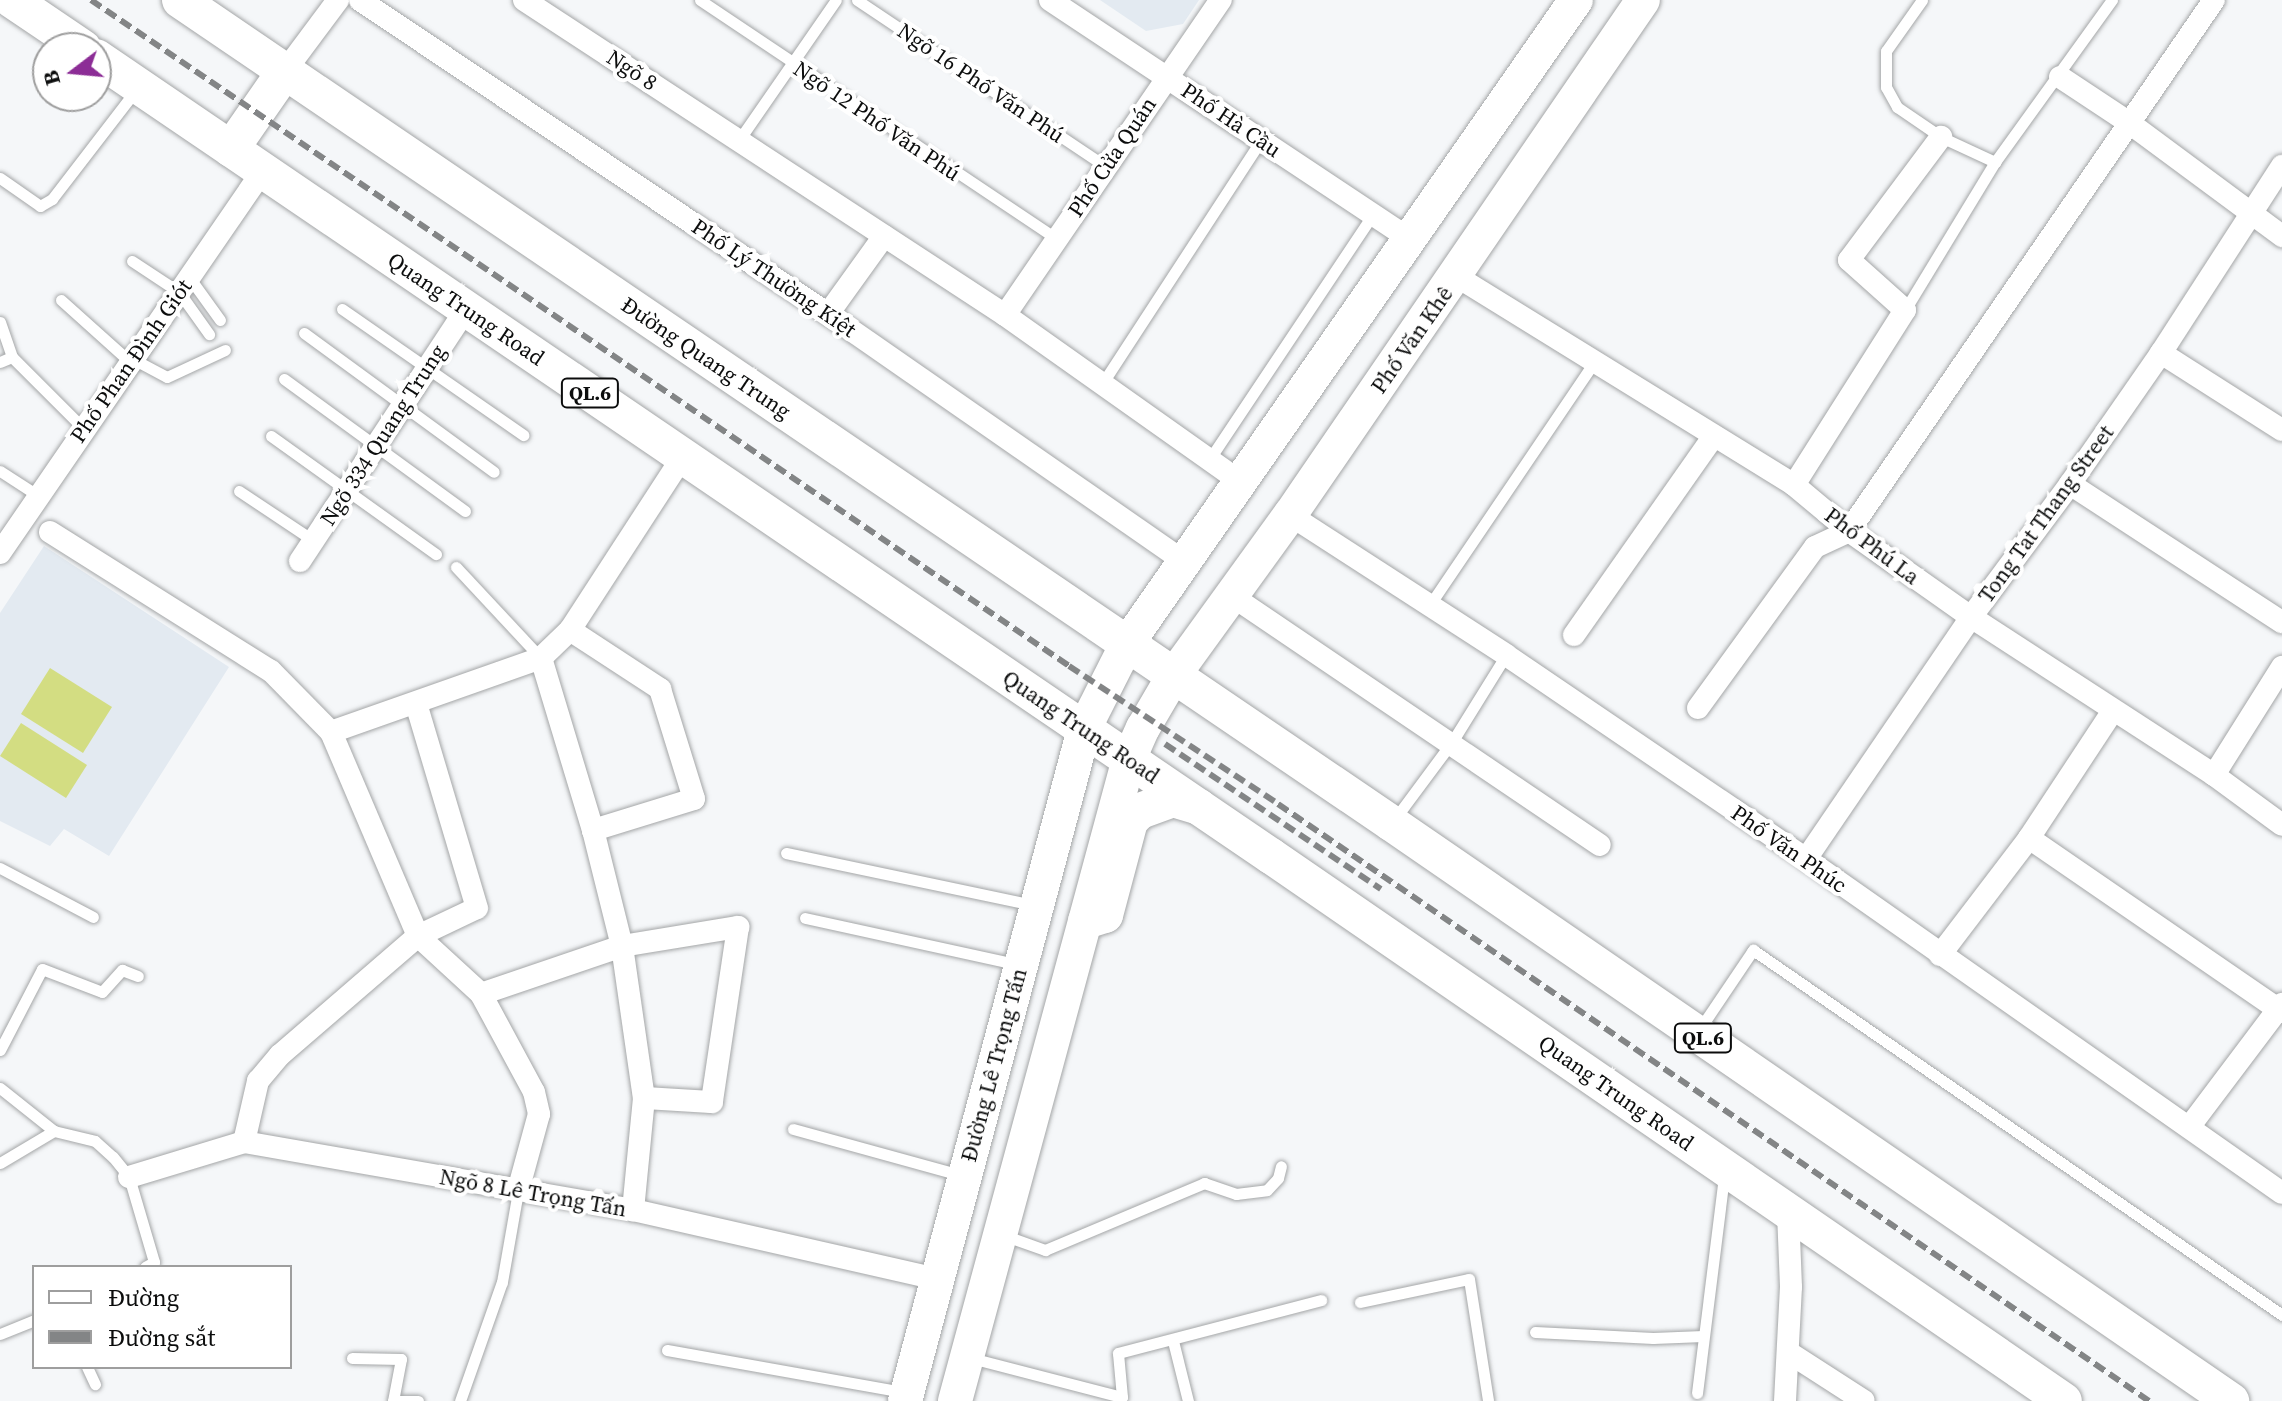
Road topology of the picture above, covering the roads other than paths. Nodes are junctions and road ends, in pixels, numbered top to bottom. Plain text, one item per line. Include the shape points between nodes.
1 (12, 0) edge
2 (180, 0) edge
3 (338, 0) edge
4 (360, 0) edge
5 (524, 0) edge
6 (700, 0) edge
7 (836, 0) edge
8 (857, 0) edge
9 (1050, 0) edge
10 (1221, 0) edge
11 (1576, 0) edge
12 (1643, 0) edge
13 (1922, 0) edge
14 (2112, 0) edge
15 (2214, 0) edge
16 (59, 32) edge
17 (792, 64) junction
18 (112, 68) edge
19 (285, 71) junction
20 (1165, 76) junction
21 (2060, 77) junction
22 (139, 86) junction
23 (2128, 122) junction
24 (1941, 137) junction
25 (739, 140) junction
26 (1261, 140) junction
27 (231, 149) junction
28 (1995, 162) junction
29 (1105, 166) junction
30 (2282, 166) edge
31 (263, 170) junction
32 (0, 178) edge
33 (1373, 214) junction
34 (2250, 215) junction
35 (884, 236) junction
36 (2282, 236) edge
37 (1057, 239) junction
38 (1411, 240) junction
39 (132, 261) dead end
40 (1456, 276) junction
41 (184, 284) junction
42 (61, 300) dead end
43 (342, 309) dead end
44 (466, 309) junction
45 (1905, 310) junction
46 (828, 314) junction
47 (1005, 315) junction
48 (220, 320) dead end
49 (0, 322) edge
50 (304, 333) dead end
51 (209, 334) dead end
52 (225, 350) dead end
53 (2161, 353) junction
54 (12, 357) junction
55 (131, 360) junction
56 (1596, 361) junction
57 (0, 362) edge
58 (429, 367) junction
59 (284, 379) dead end
60 (1102, 384) junction
61 (403, 406) junction
62 (84, 429) junction
63 (2282, 430) edge
64 (523, 435) dead end
65 (271, 436) dead end
66 (1714, 436) junction
67 (375, 449) junction
68 (683, 456) junction
69 (1209, 460) junction
70 (0, 471) edge
71 (494, 472) dead end
72 (1241, 482) junction
73 (2070, 484) junction
74 (1794, 485) junction
75 (239, 491) dead end
76 (347, 491) junction
77 (37, 495) junction
78 (465, 511) dead end
79 (1290, 515) junction
80 (37, 524) junction
81 (1849, 531) junction
82 (314, 541) junction
83 (0, 553) edge
84 (436, 554) dead end
85 (300, 561) dead end
86 (1185, 562) junction
87 (456, 567) dead end
88 (1232, 596) junction
89 (1429, 606) junction
90 (1971, 617) junction
91 (2282, 622) edge
92 (570, 630) junction
93 (1135, 633) junction
94 (1574, 635) dead end
95 (1506, 655) junction
96 (541, 658) junction
97 (1180, 665) junction
98 (2282, 667) edge
99 (416, 703) junction
100 (1698, 708) dead end
101 (2112, 712) junction
102 (1084, 729) junction
103 (331, 732) junction
104 (1452, 742) junction
105 (1072, 775) junction
106 (2214, 775) junction
107 (1125, 776) junction
108 (1200, 807) junction
109 (1391, 823) junction
110 (2282, 825) edge
111 (593, 830) junction
112 (2029, 838) junction
113 (1600, 845) dead end
114 (786, 853) dead end
115 (1806, 859) junction
116 (0, 868) edge
117 (1038, 906) junction
118 (93, 917) dead end
119 (805, 918) dead end
120 (1086, 921) junction
121 (418, 936) junction
122 (622, 946) junction
123 (1940, 955) junction
124 (1020, 965) junction
125 (138, 976) dead end
126 (481, 994) junction
127 (2281, 1008) edge
128 (1697, 1033) junction
129 (0, 1050) edge
130 (0, 1088) edge
131 (644, 1098) junction
132 (2190, 1126) junction
133 (793, 1129) dead end
134 (54, 1131) junction
135 (244, 1142) junction
136 (0, 1163) edge
137 (1281, 1166) dead end
138 (1725, 1168) junction
139 (965, 1176) junction
140 (129, 1177) junction
141 (518, 1191) junction
142 (2282, 1193) edge
143 (633, 1210) junction
144 (1788, 1211) junction
145 (1000, 1234) junction
146 (149, 1265) edge
147 (937, 1279) junction
148 (1321, 1300) dead end
149 (1360, 1302) dead end
150 (2282, 1315) edge
151 (32, 1321) edge
152 (1535, 1332) dead end
153 (0, 1334) edge
154 (1703, 1336) junction
155 (1173, 1341) junction
156 (667, 1350) dead end
157 (1788, 1352) junction
158 (967, 1357) junction
159 (352, 1358) dead end
160 (88, 1369) edge
161 (95, 1384) dead end
162 (1697, 1393) dead end
163 (1092, 1396) edge
164 (906, 1397) edge
165 (418, 1401) edge
166 (460, 1401) edge
167 (955, 1401) edge
168 (1188, 1401) edge
169 (1488, 1401) edge
170 (1785, 1401) edge
171 (1864, 1401) edge
172 (2064, 1401) edge
173 (2231, 1401) edge

1 - 16 highway
2 - 19 highway, QL.6
3 - 19 street
4 - 46 street, Phố Lý Thường Kiệt
5 - 25 street, Ngõ 8
6 - 17 lane, Ngõ 12 Phố Văn Phú
7 - 17 lane
8 - 29 lane, Ngõ 16 Phố Văn Phú
9 - 20 street, Phố Hà Cầu
10 - 20 street, Phố Cửa Quán
11 - 38 main road
12 - 40 main road, Phố Văn Khê
13 - 24 lane via 1886,51 1886,87 1897,107
14 - 21 lane
15 - 23 street
17 - 25 lane
17 - 37 lane, Ngõ 12 Phố Văn Phú
18 - 22 highway, Quang Trung Road / QL.6
19 - 27 highway
19 - 93 highway, Đường Quang Trung / QL.6
20 - 26 street, Phố Hà Cầu
20 - 29 street, Phố Cửa Quán
21 - 23 street
21 - 28 lane
22 - 27 highway, Quang Trung Road / QL.6
22 - 32 lane via 52,199 40,206
23 - 34 street
23 - 81 street
24 - 28 lane
24 - 45 street via 1849,260
25 - 35 street, Ngõ 8
26 - 33 street, Phố Hà Cầu
26 - 60 lane
27 - 31 highway, Quang Trung Road / QL.6
28 - 45 lane
29 - 37 street, Phố Cửa Quán
30 - 34 street, Tong Tat Thang Street
31 - 41 street, Phố Phan Đình Giót
31 - 44 highway, Quang Trung Road / QL.6
33 - 38 street, Phố Hà Cầu
33 - 69 lane
34 - 36 street
34 - 53 street, Tong Tat Thang Street
35 - 46 street
35 - 47 street, Ngõ 8
37 - 47 street, Phố Cửa Quán
38 - 72 main road
39 - 41 lane
40 - 56 street, Phố Phú La
40 - 79 main road, Phố Văn Khê
41 - 48 lane
41 - 51 lane
41 - 55 street, Phố Phan Đình Giót
42 - 55 lane
43 - 58 lane
44 - 58 street, Ngõ 334 Quang Trung
44 - 68 highway, Quang Trung Road / QL.6
45 - 74 street
46 - 86 street, Phố Lý Thường Kiệt
47 - 60 street, Ngõ 8
49 - 54 lane
50 - 61 lane
52 - 55 lane via 167,377
53 - 63 street
53 - 73 street, Tong Tat Thang Street
54 - 57 lane
54 - 62 lane
55 - 62 street, Phố Phan Đình Giót
56 - 66 street, Phố Phú La
56 - 89 lane
58 - 61 street, Ngõ 334 Quang Trung
58 - 64 lane
59 - 67 lane
60 - 69 street, Ngõ 8
61 - 67 street, Ngõ 334 Quang Trung
61 - 71 lane
62 - 77 street, Phố Phan Đình Giót
65 - 76 lane
66 - 74 street, Phố Phú La
66 - 94 street
67 - 76 street, Ngõ 334 Quang Trung
67 - 78 lane
68 - 92 street
68 - 102 highway, Quang Trung Road / QL.6
69 - 72 street, Ngõ 8
70 - 77 lane
72 - 86 main road
73 - 90 street, Tong Tat Thang Street
73 - 91 street
74 - 81 street, Phố Phú La
75 - 82 lane
76 - 82 street, Ngõ 334 Quang Trung
76 - 84 lane
77 - 80 street, Phố Phan Đình Giót
79 - 88 main road, Phố Văn Khê
79 - 89 street, Phố Văn Phúc
80 - 83 street, Phố Phan Đình Giót
80 - 103 street via 271,671
81 - 90 street, Phố Phú La
81 - 100 street via 1815,547
82 - 85 street, Ngõ 334 Quang Trung
86 - 93 main road
87 - 96 lane
88 - 97 main road, Phố Văn Khê
88 - 104 street
89 - 95 street, Phố Văn Phúc
90 - 101 street, Phố Phú La
90 - 115 street, Tong Tat Thang Street
92 - 96 street
92 - 111 street via 660,689 694,799
93 - 97 highway, QL.6
93 - 102 main road, Đường Lê Trọng Tấn
95 - 104 lane
95 - 115 street, Phố Văn Phúc
96 - 99 street
96 - 111 street
97 - 107 main road, Phố Văn Khê
97 - 109 highway, QL.6
98 - 106 street
99 - 103 street
99 - 121 street via 477,908
101 - 106 street, Phố Phú La
101 - 112 street
102 - 105 main road, Đường Lê Trọng Tấn
102 - 107 highway, Quang Trung Road / QL.6
103 - 121 street
104 - 109 lane
104 - 113 street
105 - 107 main road
105 - 117 main road, Đường Lê Trọng Tấn
106 - 110 street, Phố Phú La
107 - 108 highway, Quang Trung Road / QL.6
107 - 120 main road
108 - 120 highway via 1173,799 1140,811 1130,821 1105,915
108 - 138 highway, Quang Trung Road / QL.6
109 - 128 highway, QL.6
111 - 122 street
112 - 123 street
112 - 127 street
114 - 117 lane
115 - 123 street, Phố Văn Phúc
116 - 118 lane
117 - 124 main road, Đường Lê Trọng Tấn
119 - 124 lane
120 - 145 main road
121 - 126 street
121 - 135 street via 280,1055 258,1081
122 - 126 street
122 - 131 street
122 - 131 street via 738,927 712,1102
123 - 132 street, Phố Văn Phúc
124 - 139 main road, Đường Lê Trọng Tấn
125 - 129 lane via 122,970 102,992 42,969
126 - 141 street via 534,1092 539,1114
127 - 132 street
128 - 150 lane via 1753,950
128 - 173 highway, QL.6
130 - 134 lane
131 - 143 street
132 - 142 street, Phố Văn Phúc
133 - 139 lane
134 - 136 lane
134 - 140 lane via 95,1141
135 - 140 street, Ngõ 8 Lê Trọng Tấn
135 - 141 street, Ngõ 8 Lê Trọng Tấn
137 - 145 lane via 1267,1190 1236,1194 1204,1183 1045,1250
138 - 144 highway, Quang Trung Road / QL.6
138 - 154 lane
139 - 147 main road, Đường Lê Trọng Tấn
140 - 146 lane via 154,1262
141 - 143 street, Ngõ 8 Lê Trọng Tấn
141 - 166 lane via 502,1282
143 - 147 street, Ngõ 8 Lê Trọng Tấn
144 - 157 street
144 - 172 highway, Quang Trung Road / QL.6
145 - 158 main road
147 - 164 main road, Đường Lê Trọng Tấn
148 - 155 lane
149 - 169 lane via 1469,1279
151 - 153 lane
152 - 154 lane
154 - 162 lane
155 - 163 lane via 1118,1353 1122,1397
155 - 168 lane
156 - 164 lane
157 - 170 street
157 - 171 street
158 - 163 lane
158 - 167 main road
159 - 165 lane via 401,1359 393,1401
160 - 161 lane

